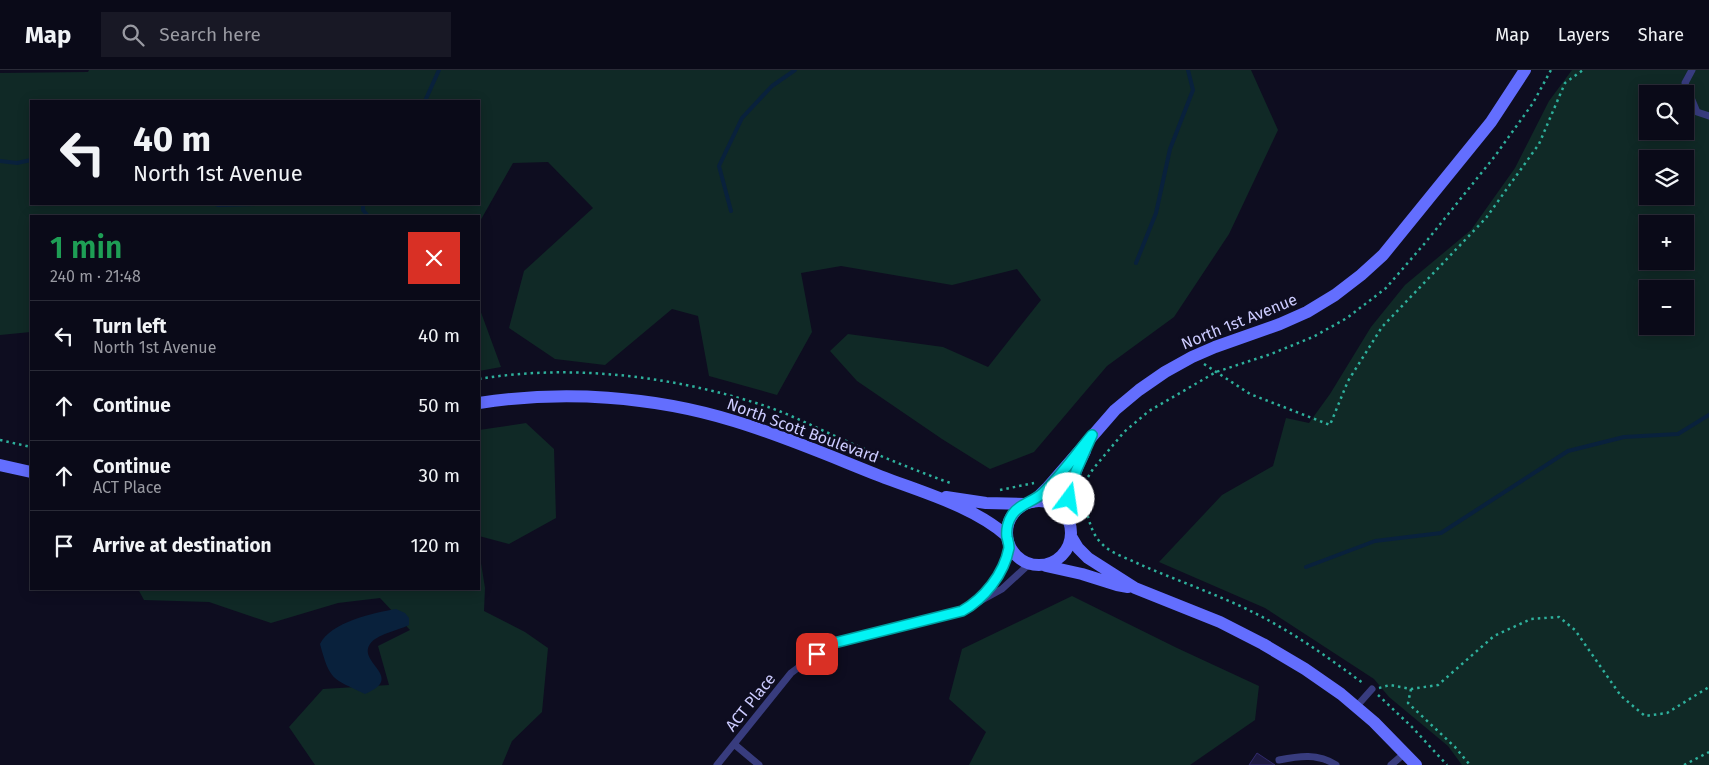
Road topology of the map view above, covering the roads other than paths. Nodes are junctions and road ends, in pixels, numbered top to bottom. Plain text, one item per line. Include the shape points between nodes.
1 (1524, 70) edge
2 (1692, 70) edge
3 (1709, 116) edge
4 (480, 403) edge
5 (1092, 435) junction
6 (0, 466) edge
7 (30, 472) edge
8 (933, 496) junction
9 (1029, 503) junction
10 (1068, 518) junction
11 (1072, 538) junction
12 (1008, 541) junction
13 (1038, 565) junction
14 (1135, 588) junction
15 (976, 602) junction
16 (1372, 690) road end
17 (1356, 707) junction
18 (734, 744) junction
19 (1405, 753) junction
20 (1279, 760) dead end
21 (717, 765) edge
22 (759, 765) edge
23 (1336, 765) edge
24 (1391, 765) edge
25 (1416, 765) edge

1 - 5 main road, North 1st Avenue via 1492,122 1383,255 1361,275 1306,312 1215,347 1165,372 1120,405
2 - 3 lane via 1685,83 1697,112
4 - 8 main road, North Scott Boulevard via 520,398 598,397 685,409 733,420
5 - 9 main road, North 1st Avenue via 1048,487
5 - 10 main road, North 1st Avenue via 1076,471 1067,507
6 - 7 main road
8 - 9 main road, North Scott Boulevard
8 - 12 main road, North Scott Boulevard via 974,514
9 - 10 main road via 1042,501 1053,504
9 - 12 main road via 1012,514
10 - 11 main road
11 - 13 main road via 1062,556 1054,562
11 - 14 main road via 1088,558
12 - 13 main road via 1016,556 1024,562
12 - 15 lane, ACT Place via 1005,561 993,584
13 - 14 main road
13 - 15 lane, ACT Place via 1019,573 992,596
14 - 17 main road via 1220,622 1263,644 1305,669
15 - 18 lane, ACT Place via 962,611 830,644 791,673
16 - 17 lane
17 - 19 main road
18 - 21 lane, ACT Place
18 - 22 lane
19 - 24 lane
19 - 25 main road
20 - 23 lane via 1301,755

